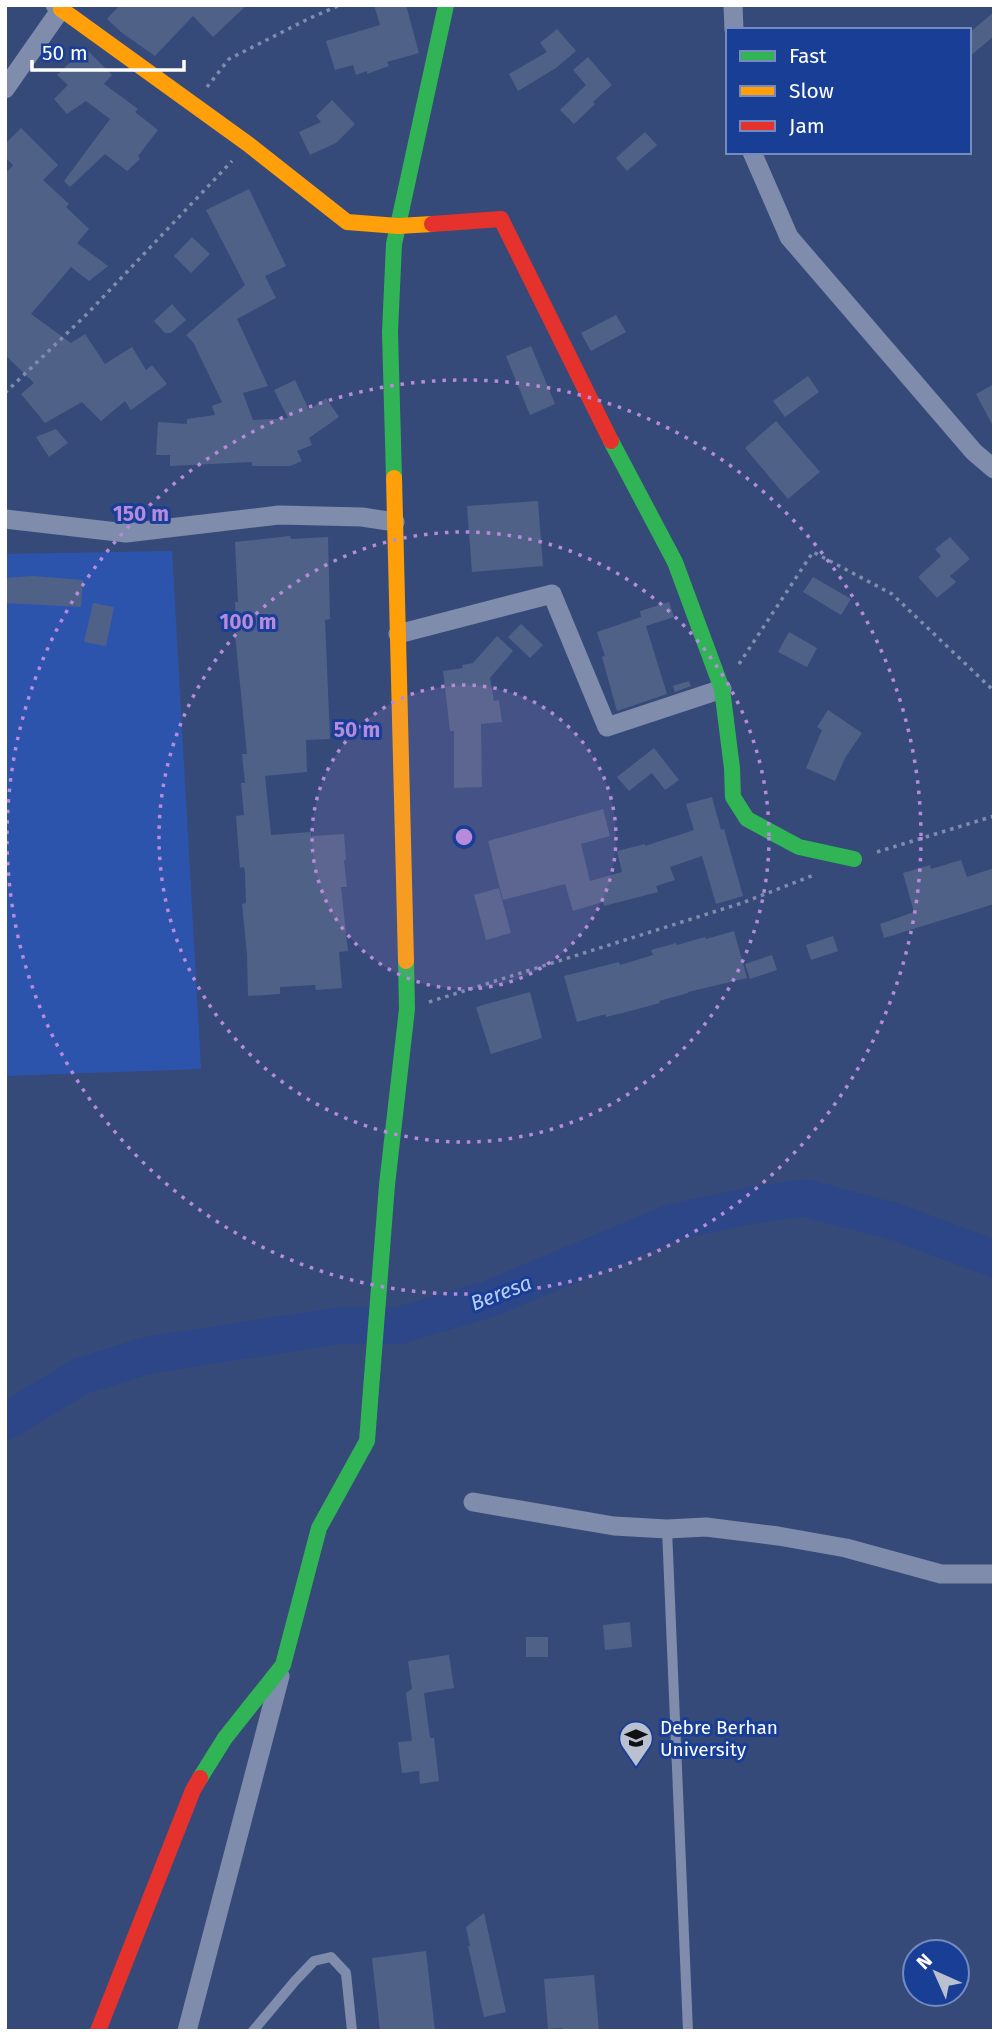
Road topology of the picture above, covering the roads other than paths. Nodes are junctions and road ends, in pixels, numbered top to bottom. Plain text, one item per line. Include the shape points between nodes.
1 (446, 5) edge
2 (733, 5) edge
3 (60, 7) edge
4 (734, 28) edge
5 (5, 89) edge
6 (753, 154) edge
7 (398, 226) junction
8 (994, 469) edge
9 (5, 519) edge
10 (395, 522) junction
11 (398, 634) junction
12 (722, 689) junction
13 (854, 859) road end
14 (473, 1502) dead end
15 (667, 1529) junction
16 (994, 1574) edge
17 (283, 1665) junction
18 (98, 2031) edge
19 (187, 2031) edge
20 (253, 2031) edge
21 (352, 2031) edge
22 (688, 2031) edge

1 - 7 main road
2 - 4 street
3 - 5 street
3 - 7 main road via 347,222
6 - 8 street via 789,237 974,452
7 - 10 main road via 390,332
7 - 12 main road via 501,219 675,562
9 - 10 street via 126,533 279,515
10 - 11 main road
11 - 12 street via 552,594 607,727
11 - 17 main road via 407,1009 387,1185 367,1441 319,1528
12 - 13 main road via 733,797 747,819 799,847
14 - 15 street via 614,1526
15 - 16 street via 706,1527 778,1536 846,1548 940,1574
15 - 22 lane
17 - 18 main road via 225,1738 193,1790
17 - 19 street
20 - 21 lane via 314,1961 331,1957 346,1972

